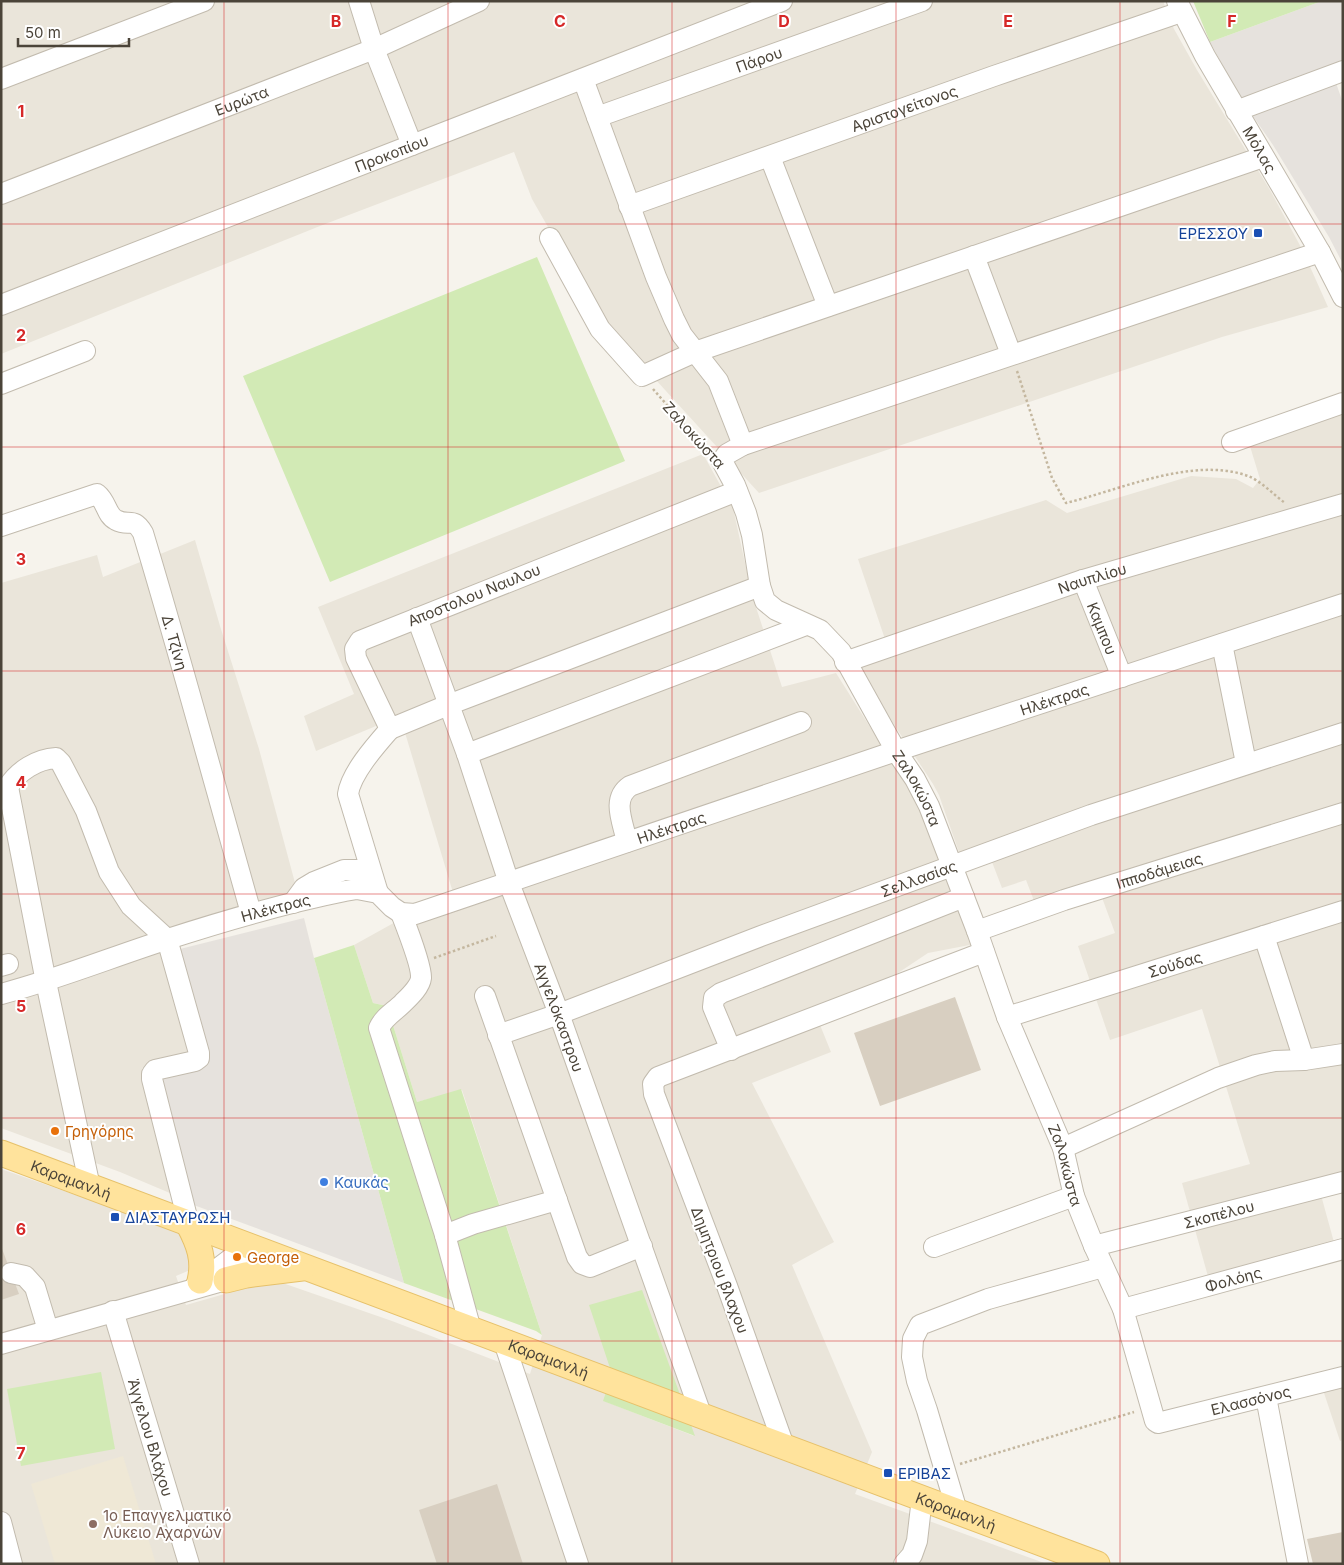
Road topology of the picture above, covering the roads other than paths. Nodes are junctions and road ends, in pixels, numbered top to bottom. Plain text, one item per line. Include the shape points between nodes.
1 (204, 1) edge
2 (359, 1) edge
3 (479, 1) edge
4 (782, 1) edge
5 (922, 1) edge
6 (1179, 7) edge
7 (374, 49) junction
8 (1343, 71) edge
9 (1, 79) edge
10 (583, 79) junction
11 (1236, 111) junction
12 (597, 117) junction
13 (412, 146) junction
14 (770, 157) junction
15 (1263, 157) junction
16 (1, 194) edge
17 (630, 206) junction
18 (550, 238) dead end
19 (974, 256) junction
20 (1330, 260) edge
21 (1343, 297) edge
22 (1, 305) edge
23 (828, 306) junction
24 (85, 351) dead end
25 (695, 352) junction
26 (1011, 354) junction
27 (1, 384) edge
28 (1343, 403) edge
29 (1232, 442) dead end
30 (743, 445) junction
31 (737, 491) junction
32 (1343, 504) edge
33 (1, 526) edge
34 (1082, 580) junction
35 (760, 586) junction
36 (1343, 604) edge
37 (417, 618) junction
38 (806, 625) junction
39 (1222, 644) junction
40 (846, 662) junction
41 (1122, 677) junction
42 (448, 705) junction
43 (801, 722) dead end
44 (390, 729) junction
45 (1343, 733) edge
46 (896, 751) junction
47 (467, 754) junction
48 (1246, 763) junction
49 (1343, 813) edge
50 (627, 842) junction
51 (952, 865) junction
52 (509, 883) junction
53 (376, 885) junction
54 (964, 897) junction
55 (1343, 911) edge
56 (251, 913) junction
57 (401, 913) junction
58 (977, 931) junction
59 (1264, 936) junction
60 (166, 939) junction
61 (984, 952) junction
62 (46, 982) junction
63 (1, 994) edge
64 (485, 996) dead end
65 (559, 1014) junction
66 (1007, 1017) junction
67 (498, 1035) junction
68 (731, 1050) junction
69 (1343, 1054) edge
70 (1304, 1060) junction
71 (1063, 1148) junction
72 (1, 1153) edge
73 (1343, 1182) edge
74 (90, 1187) junction
75 (1074, 1196) junction
76 (557, 1200) junction
77 (189, 1224) junction
78 (445, 1235) junction
79 (248, 1245) junction
80 (642, 1246) junction
81 (1094, 1246) junction
82 (934, 1247) dead end
83 (1343, 1249) edge
84 (307, 1267) junction
85 (1103, 1267) junction
86 (11, 1274) dead end
87 (226, 1280) junction
88 (195, 1285) junction
89 (1123, 1309) junction
90 (113, 1311) junction
91 (48, 1330) junction
92 (471, 1330) junction
93 (504, 1342) junction
94 (1, 1344) edge
95 (1343, 1377) edge
96 (1266, 1397) junction
97 (1154, 1415) joint
98 (702, 1417) junction
99 (784, 1446) junction
100 (922, 1498) junction
101 (956, 1511) junction
102 (2, 1525) edge
103 (1065, 1558) edge
104 (12, 1564) edge
105 (189, 1564) edge
106 (578, 1564) edge
107 (904, 1564) edge
108 (1097, 1564) edge
109 (1298, 1564) edge

1 - 9 street
2 - 7 street
3 - 7 street, Ευρώτα
4 - 10 street, Προκοπίου
5 - 12 street, Πάρου
6 - 11 street, Μόλας
6 - 14 street, Αριστογείτονος
7 - 13 street
7 - 16 street, Ευρώτα
8 - 11 street
10 - 12 street, Ζαλοκώστα
10 - 13 street, Προκοπίου
11 - 15 street, Μόλας
12 - 17 street, Ζαλοκώστα
13 - 22 street, Προκοπίου
14 - 17 street, Αριστογείτονος
14 - 23 street
15 - 19 street
15 - 20 street, Μόλας
17 - 25 street, Ζαλοκώστα via 674,319
18 - 25 street via 600,330 642,376
19 - 23 street
19 - 26 street
20 - 21 street, Μόλας
20 - 26 street
23 - 25 street
24 - 27 street
25 - 30 street, Ζαλοκώστα via 718,381
26 - 30 street
28 - 29 street
30 - 31 street, Ζαλοκώστα via 727,454 722,461
31 - 35 street, Ζαλοκώστα via 752,535
31 - 37 street, Αποστολου Ναυλου
32 - 34 street, Ναυπλίου
33 - 56 street, Δ. Τζίνη via 97,494 114,520 139,526 180,658
34 - 40 street, Ναυπλίου
34 - 41 street, Καμπου
35 - 38 street, Ζαλοκώστα via 766,601 776,610
35 - 42 street
36 - 39 street, Ηλέκτρας
37 - 42 street, Αγγελόκαστρου
37 - 44 street, Αποστολου Ναυλου via 360,641 355,648 356,658
38 - 40 street, Ζαλοκώστα via 820,630
38 - 47 street
39 - 41 street, Ηλέκτρας
39 - 48 street
40 - 46 street, Ζαλοκώστα
41 - 46 street, Ηλέκτρας
42 - 44 street
42 - 47 street, Αγγελόκαστρου
43 - 50 street via 630,786 618,801
44 - 53 street via 369,752 349,786 348,794
45 - 48 street, Σελλασίας
46 - 50 street, Ηλέκτρας
46 - 51 street, Ζαλοκώστα via 927,800
47 - 52 street, Αγγελόκαστρου
48 - 51 street, Σελλασίας
49 - 58 street, Ιπποδάμειας via 1064,900
50 - 52 street, Ηλέκτρας
51 - 54 street, Ζαλοκώστα
51 - 65 street, Σελλασίας
52 - 57 street, Ηλέκτρας via 415,914
52 - 65 street, Αγγελόκαστρου
53 - 56 street, Ηλέκτρας
53 - 57 street via 392,907
54 - 58 street, Ζαλοκώστα
54 - 68 street via 721,993 714,998 712,1007
55 - 59 street, Σούδας
56 - 60 street, Ηλέκτρας
57 - 78 street via 421,978 417,988 382,1021 379,1028
58 - 61 street, Ζαλοκώστα
59 - 66 street, Σούδας
59 - 70 street
60 - 62 street, Ηλέκτρας
60 - 62 street via 130,906 109,872 86,811 61,762 56,758 48,759 29,766 13,778 8,787
60 - 77 street via 199,1058 155,1070 152,1079
61 - 66 street, Ζαλοκώστα
61 - 68 street
62 - 63 street, Ηλέκτρας
62 - 74 street
64 - 67 street
65 - 67 street, Σελλασίας
65 - 80 street, Αγγελόκαστρου
66 - 71 street, Ζαλοκώστα
67 - 76 street
68 - 99 street, Δημητριου βλαχου via 658,1077 653,1084 654,1094 728,1286
69 - 70 street
70 - 71 street via 1275,1061 1218,1078
71 - 75 street, Ζαλοκώστα
72 - 74 main road, Καραμανλή
73 - 81 street, Σκοπέλου
74 - 77 main road, Καραμανλή
75 - 81 street, Ζαλοκώστα
75 - 82 street
76 - 78 street
76 - 80 street via 582,1264 590,1267
77 - 79 main road, Καραμανλή
77 - 88 main road via 202,1260
78 - 92 street
79 - 84 main road, Καραμανλή
79 - 87 street via 244,1261
79 - 88 street
80 - 98 street, Αγγελόκαστρου
81 - 85 street, Ζαλοκώστα
83 - 89 street, Φολόης
84 - 87 main road
84 - 92 main road, Καραμανλή
85 - 89 street, Ζαλοκώστα
85 - 101 street via 988,1299 920,1325 913,1339 912,1357
86 - 91 street via 25,1276 35,1287
87 - 88 street
88 - 90 street
89 - 97 street, Ζαλοκώστα
90 - 91 street
90 - 105 street, Άγγελου Βλάχου
91 - 94 street
92 - 93 main road, Καραμανλή
93 - 98 main road, Καραμανλή
93 - 106 street
95 - 96 street, Ελασσόνος
96 - 97 street, Ελασσόνος
96 - 109 street
98 - 99 main road, Καραμανλή
99 - 100 main road, Καραμανλή
100 - 101 main road, Καραμανλή
100 - 107 street via 917,1540 912,1555
101 - 103 main road, Καραμανλή
102 - 104 street
103 - 108 main road, Καραμανλή

